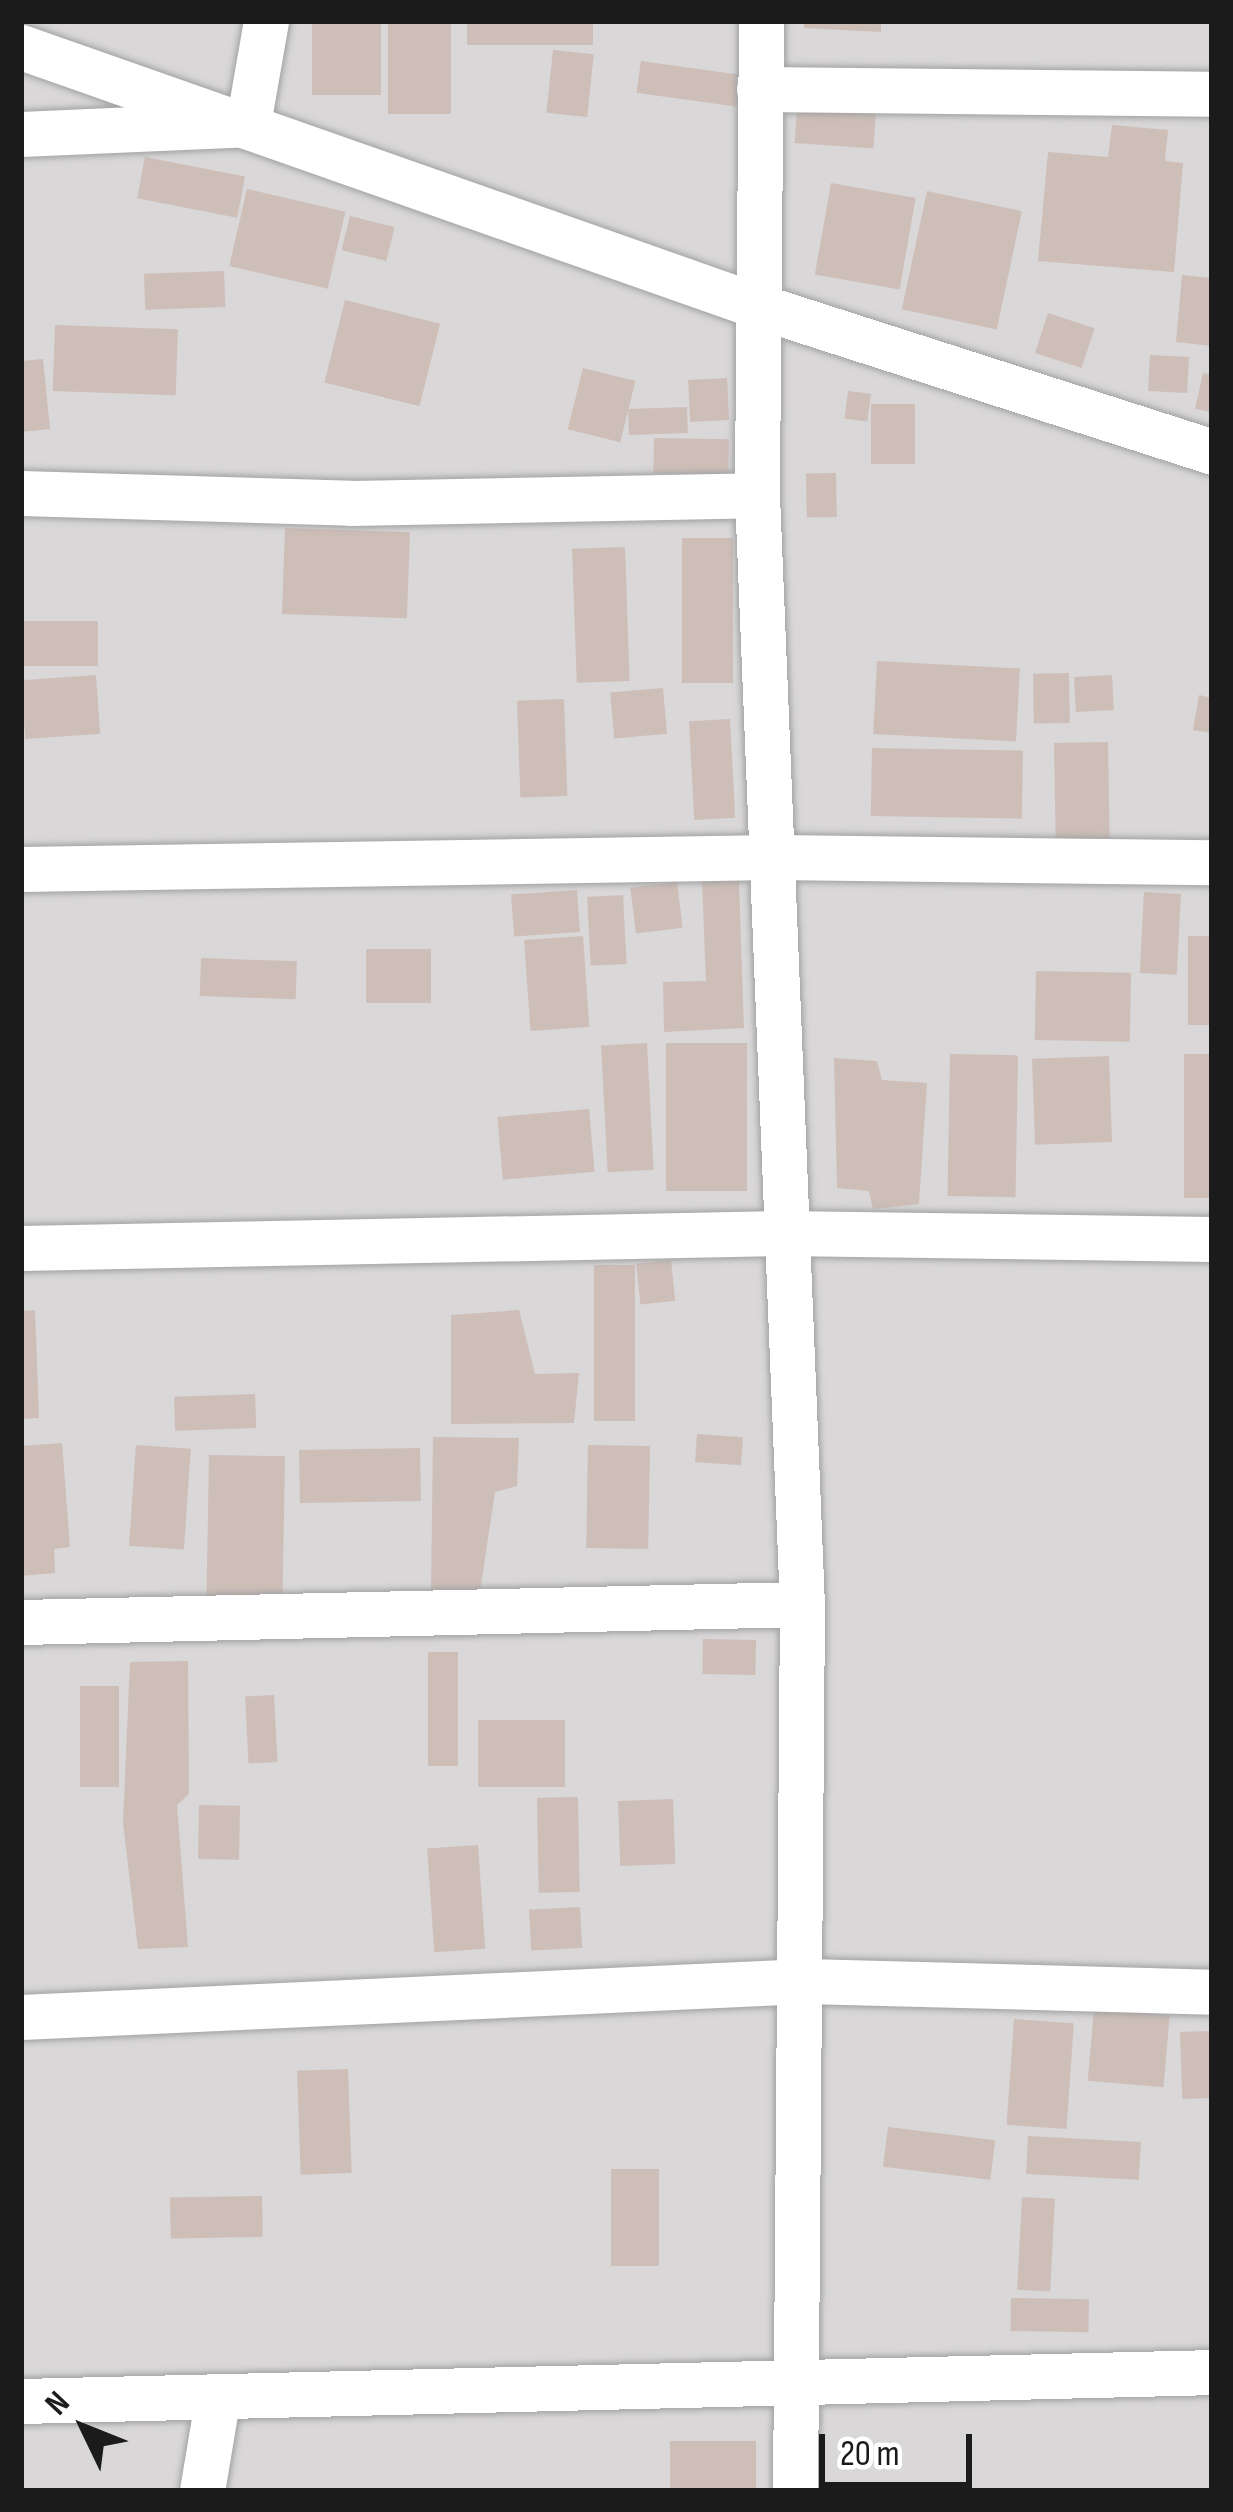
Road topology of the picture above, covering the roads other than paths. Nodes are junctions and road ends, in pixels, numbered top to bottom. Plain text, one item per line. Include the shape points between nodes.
1 (266, 21) edge
2 (761, 21) edge
3 (21, 47) edge
4 (760, 89) junction
5 (1212, 94) edge
6 (248, 124) junction
7 (21, 134) edge
8 (755, 305) junction
9 (1212, 452) edge
10 (21, 493) edge
11 (757, 495) junction
12 (774, 857) junction
13 (1212, 862) edge
14 (21, 869) edge
15 (782, 1233) junction
16 (1212, 1239) edge
17 (21, 1248) edge
18 (802, 1604) junction
19 (21, 1622) edge
20 (805, 1981) junction
21 (1212, 1992) edge
22 (21, 2017) edge
23 (1212, 2372) edge
24 (794, 2384) junction
25 (21, 2401) edge
26 (217, 2401) junction
27 (202, 2491) edge
28 (795, 2491) edge

1 - 6 street
2 - 4 street
3 - 6 street
4 - 5 street
4 - 8 street
6 - 7 street
6 - 8 street
8 - 9 street
8 - 11 street
10 - 11 street via 351,503
11 - 12 street
12 - 13 street
12 - 14 street
12 - 15 street
15 - 16 street
15 - 17 street
15 - 18 street
18 - 19 street
18 - 20 street
20 - 21 street
20 - 22 street
20 - 24 street
23 - 24 street
24 - 26 street
24 - 28 street
25 - 26 street
26 - 27 street

